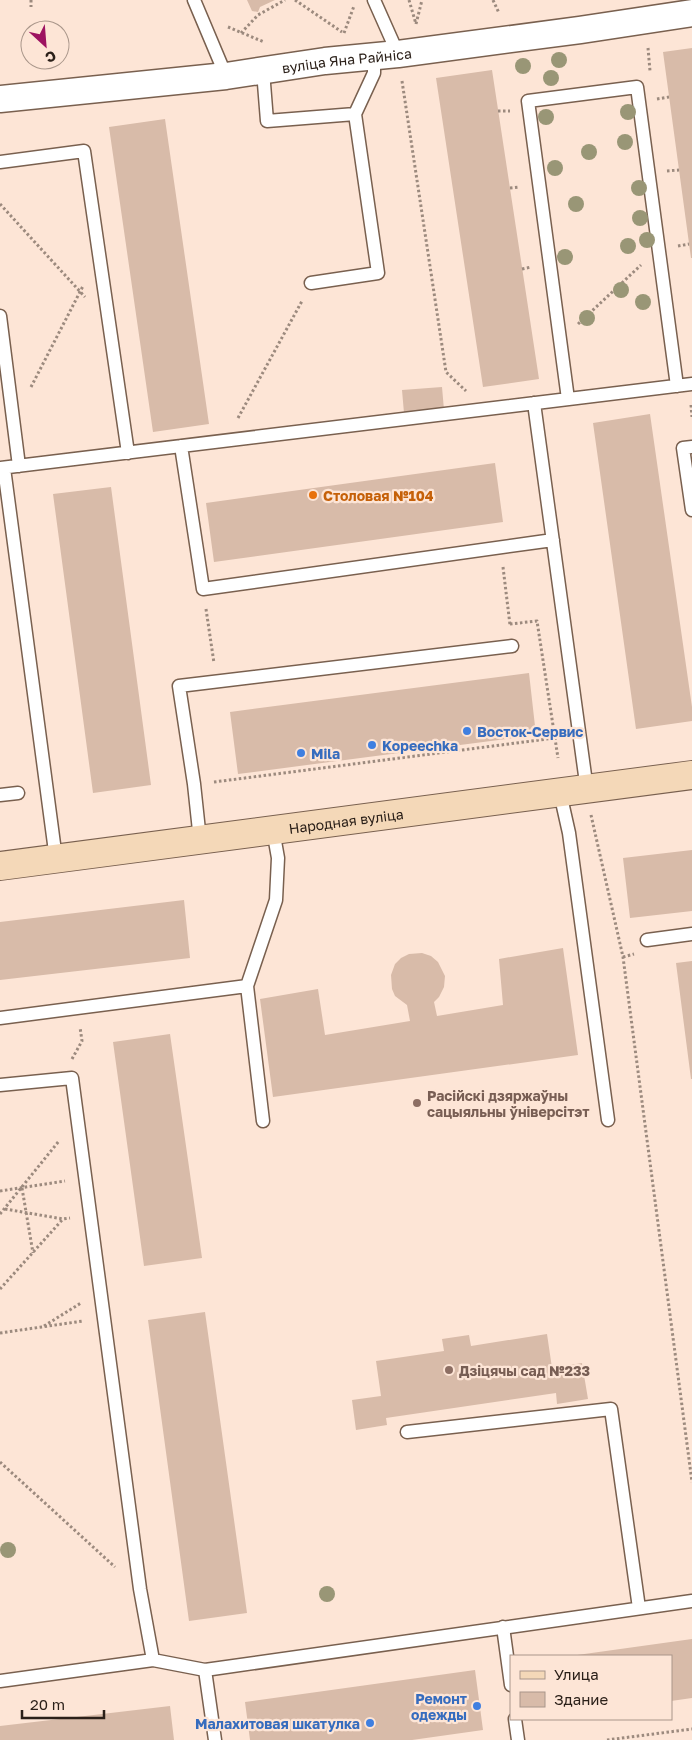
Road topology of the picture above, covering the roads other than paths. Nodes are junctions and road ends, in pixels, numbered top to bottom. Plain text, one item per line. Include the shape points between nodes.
1 (194, 0) edge
2 (374, 0) edge
3 (692, 13) edge
4 (386, 54) junction
5 (263, 71) junction
6 (226, 76) junction
7 (0, 99) edge
8 (355, 114) junction
9 (0, 162) edge
10 (312, 282) road end
11 (0, 316) edge
12 (692, 384) edge
13 (677, 386) junction
14 (568, 399) junction
15 (534, 403) junction
16 (181, 446) junction
17 (692, 447) edge
18 (128, 453) junction
19 (19, 466) junction
20 (2, 468) edge
21 (692, 510) edge
22 (5, 524) edge
23 (553, 540) junction
24 (512, 646) road end
25 (692, 775) edge
26 (574, 791) junction
27 (18, 793) dead end
28 (0, 795) edge
29 (273, 830) junction
30 (200, 840) junction
31 (56, 859) junction
32 (0, 866) edge
33 (692, 934) edge
34 (646, 940) dead end
35 (247, 986) junction
36 (0, 1018) edge
37 (0, 1085) edge
38 (608, 1120) dead end
39 (263, 1121) dead end
40 (407, 1432) dead end
41 (692, 1601) edge
42 (639, 1608) junction
43 (503, 1627) junction
44 (152, 1660) junction
45 (204, 1670) junction
46 (510, 1678) edge
47 (0, 1681) edge
48 (515, 1720) edge
49 (215, 1740) edge
50 (518, 1740) edge

1 - 6 lane
2 - 4 lane
3 - 4 street, вуліца Яна Райніса
4 - 5 street, вуліца Яна Райніса
4 - 8 lane
5 - 6 street, вуліца Яна Райніса
5 - 8 lane via 267,121
6 - 7 street, вуліца Яна Райніса
8 - 10 lane via 378,273
9 - 18 lane via 84,151
11 - 19 lane
12 - 13 lane
13 - 14 lane
13 - 14 lane via 637,87 528,101
14 - 15 lane
15 - 16 lane
15 - 23 lane
16 - 18 lane
16 - 23 lane via 203,589
17 - 21 lane via 683,448
18 - 19 lane
19 - 20 lane
20 - 22 lane
22 - 31 lane
23 - 26 lane
24 - 30 lane via 179,686
25 - 26 street, Народная вуліца
26 - 29 street, Народная вуліца
26 - 38 lane via 569,833
27 - 28 lane
29 - 30 street, Народная вуліца
29 - 35 lane via 278,858 276,900
30 - 31 street, Народная вуліца
31 - 32 street, Народная вуліца
33 - 34 lane
35 - 36 lane
35 - 39 lane
37 - 44 lane via 72,1078
40 - 42 lane via 611,1409
41 - 42 lane
42 - 43 lane
43 - 45 lane
43 - 46 lane
44 - 45 lane
44 - 47 lane
45 - 49 lane
48 - 50 lane

